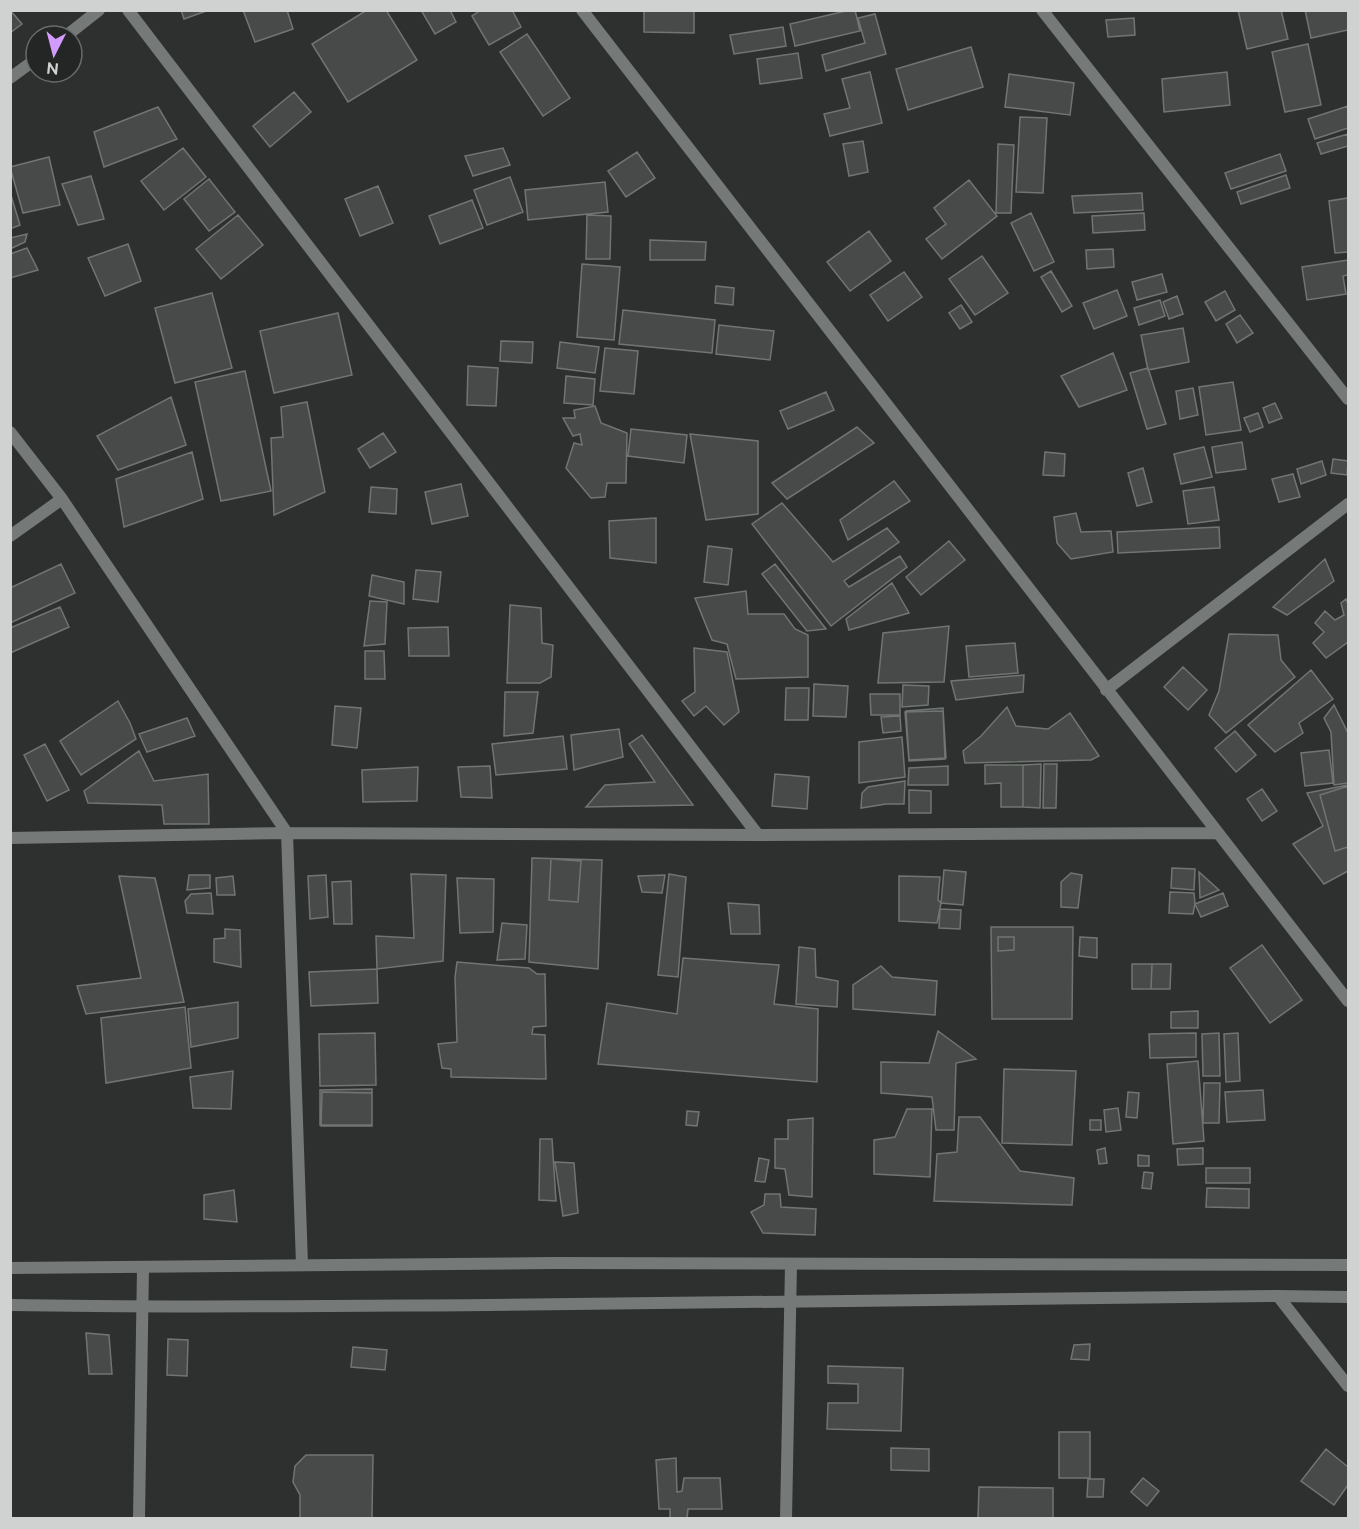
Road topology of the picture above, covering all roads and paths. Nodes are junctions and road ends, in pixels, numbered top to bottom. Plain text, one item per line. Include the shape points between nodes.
1 (99, 10) edge
2 (128, 10) edge
3 (582, 10) edge
4 (1042, 10) edge
5 (81, 24) edge
6 (24, 68) edge
7 (10, 78) edge
8 (1348, 399) edge
9 (10, 432) edge
10 (62, 499) junction
11 (1348, 504) edge
12 (10, 536) edge
13 (1106, 690) junction
14 (287, 833) junction
15 (1216, 833) junction
16 (758, 835) junction
17 (10, 838) edge
18 (1348, 1002) edge
19 (302, 1264) junction
20 (1348, 1265) edge
21 (791, 1266) junction
22 (10, 1268) edge
23 (143, 1268) junction
24 (1278, 1296) junction
25 (1348, 1297) edge
26 (791, 1304) junction
27 (10, 1305) edge
28 (143, 1308) junction
29 (1348, 1386) edge
30 (139, 1518) edge
31 (786, 1518) edge

1 - 5 street
2 - 16 street
3 - 13 street
4 - 8 street
6 - 7 street
9 - 10 street
10 - 12 street
10 - 14 street
11 - 13 street
13 - 15 street
14 - 16 street
14 - 17 street
14 - 19 street
15 - 16 street
15 - 18 street
19 - 21 street
19 - 23 street
20 - 21 street
21 - 26 street
22 - 23 street
23 - 28 street
24 - 25 street
24 - 26 street
24 - 29 street
26 - 28 street
26 - 31 street
27 - 28 street
28 - 30 street

